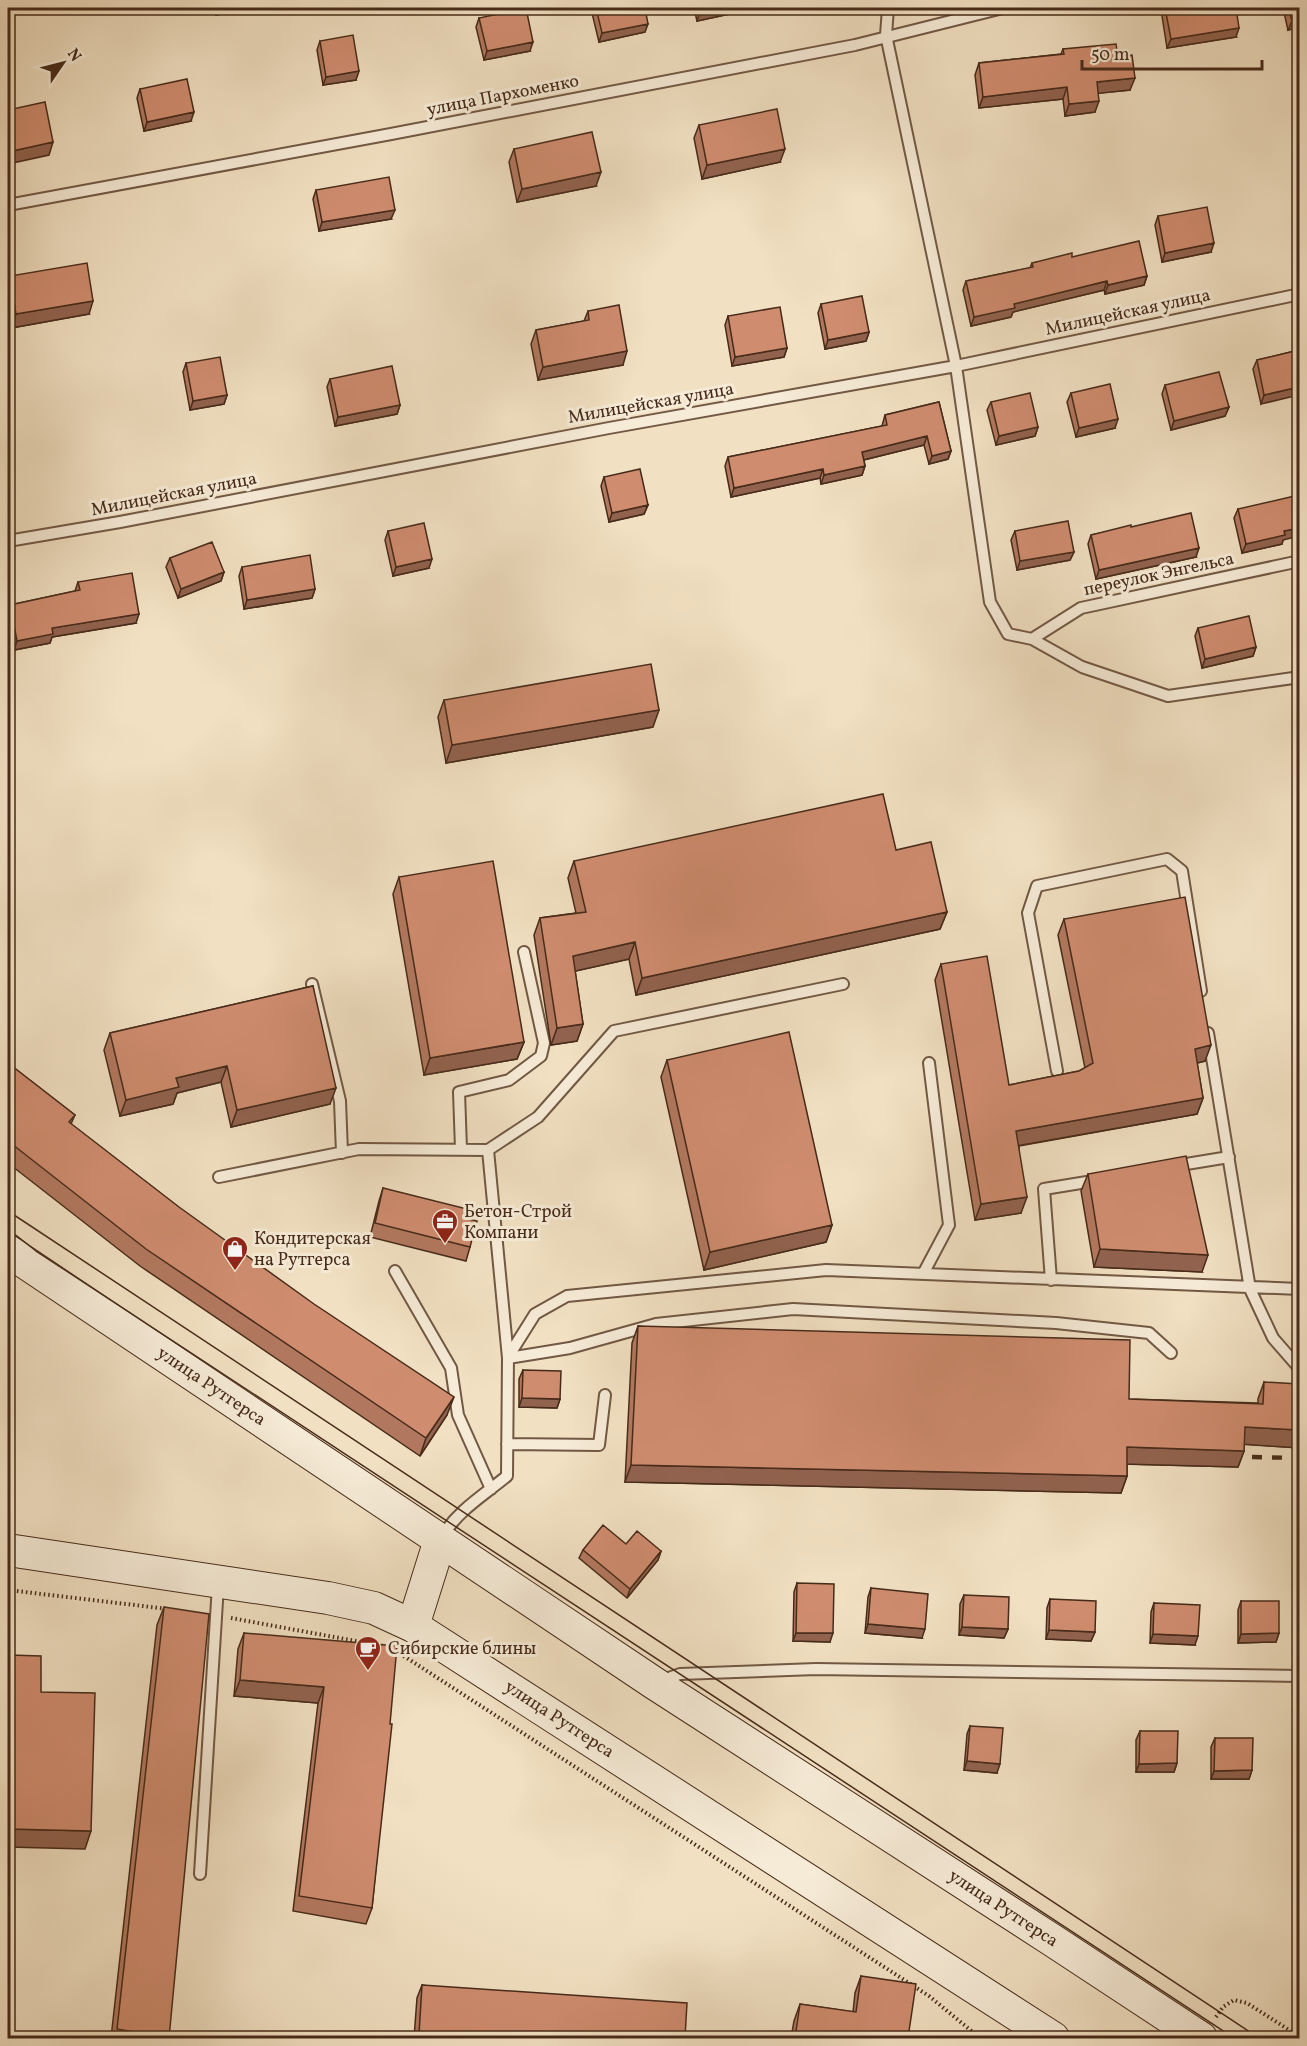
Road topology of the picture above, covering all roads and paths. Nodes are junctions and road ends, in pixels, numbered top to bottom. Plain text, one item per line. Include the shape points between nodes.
1 (888, 8) edge
2 (1003, 8) edge
3 (886, 35) junction
4 (8, 205) edge
5 (1299, 294) edge
6 (956, 366) junction
7 (8, 541) edge
8 (1299, 561) edge
9 (1032, 639) junction
10 (1299, 677) edge
11 (524, 952) dead end
12 (312, 984) edge
13 (843, 984) dead end
14 (1202, 997) edge
15 (1206, 1020) edge
16 (929, 1063) dead end
17 (1057, 1071) dead end
18 (461, 1149) junction
19 (489, 1150) junction
20 (342, 1153) junction
21 (1229, 1157) junction
22 (1159, 1169) edge
23 (219, 1177) dead end
24 (1113, 1177) edge
25 (8, 1251) edge
26 (395, 1271) dead end
27 (923, 1274) junction
28 (1051, 1280) junction
29 (1250, 1288) junction
30 (1299, 1289) edge
31 (1171, 1353) dead end
32 (508, 1358) junction
33 (1299, 1369) edge
34 (605, 1395) dead end
35 (507, 1444) junction
36 (491, 1489) junction
37 (440, 1540) junction
38 (8, 1550) edge
39 (219, 1582) junction
40 (8, 1590) edge
41 (170, 1610) edge
42 (217, 1616) junction
43 (413, 1626) junction
44 (1299, 1676) edge
45 (654, 1683) junction
46 (200, 1874) dead end
47 (1206, 2031) edge
48 (1299, 2037) edge
49 (980, 2038) edge
50 (1053, 2038) edge

1 - 3 lane
2 - 3 lane, улица Пархоменко
3 - 4 lane, улица Пархоменко via 855,45
3 - 6 lane
5 - 6 lane, Милицейская улица
6 - 7 lane, Милицейская улица
6 - 9 lane via 990,602 1008,634
8 - 9 lane, переулок Энгельса via 1081,608
9 - 10 lane via 1082,667 1168,696
11 - 18 lane via 544,1043 541,1056 509,1080 459,1092
12 - 20 lane via 340,1101
13 - 19 lane via 614,1031 538,1117
14 - 17 lane via 1182,871 1167,860 1037,886 1028,913
15 - 21 lane
16 - 27 lane via 949,1225
18 - 19 lane
18 - 20 lane via 359,1149
19 - 32 lane
20 - 23 lane
21 - 22 lane
21 - 29 lane
24 - 28 lane via 1044,1190
25 - 37 main road, улица Рутгерса
26 - 36 lane via 451,1368 458,1415
27 - 28 lane
27 - 32 lane via 826,1270 567,1296 535,1314
28 - 29 lane
29 - 30 lane
29 - 33 lane via 1273,1338
31 - 32 lane via 1149,1333 1056,1323 793,1309 656,1324 570,1348
32 - 35 lane
34 - 35 lane via 598,1445
35 - 36 lane via 507,1476
36 - 37 lane via 450,1523
37 - 43 main road
37 - 45 main road, улица Рутгерса
38 - 39 main road, улица Рутгерса
39 - 42 lane
39 - 43 main road, улица Рутгерса via 374,1608
40 - 41 path
42 - 46 lane
42 - 49 path via 389,1647 929,1996
43 - 50 main road, улица Рутгерса
44 - 45 lane via 816,1669 680,1674
45 - 47 main road, улица Рутгерса via 1052,1940
47 - 48 path via 1223,2007 1234,2000 1247,2002

